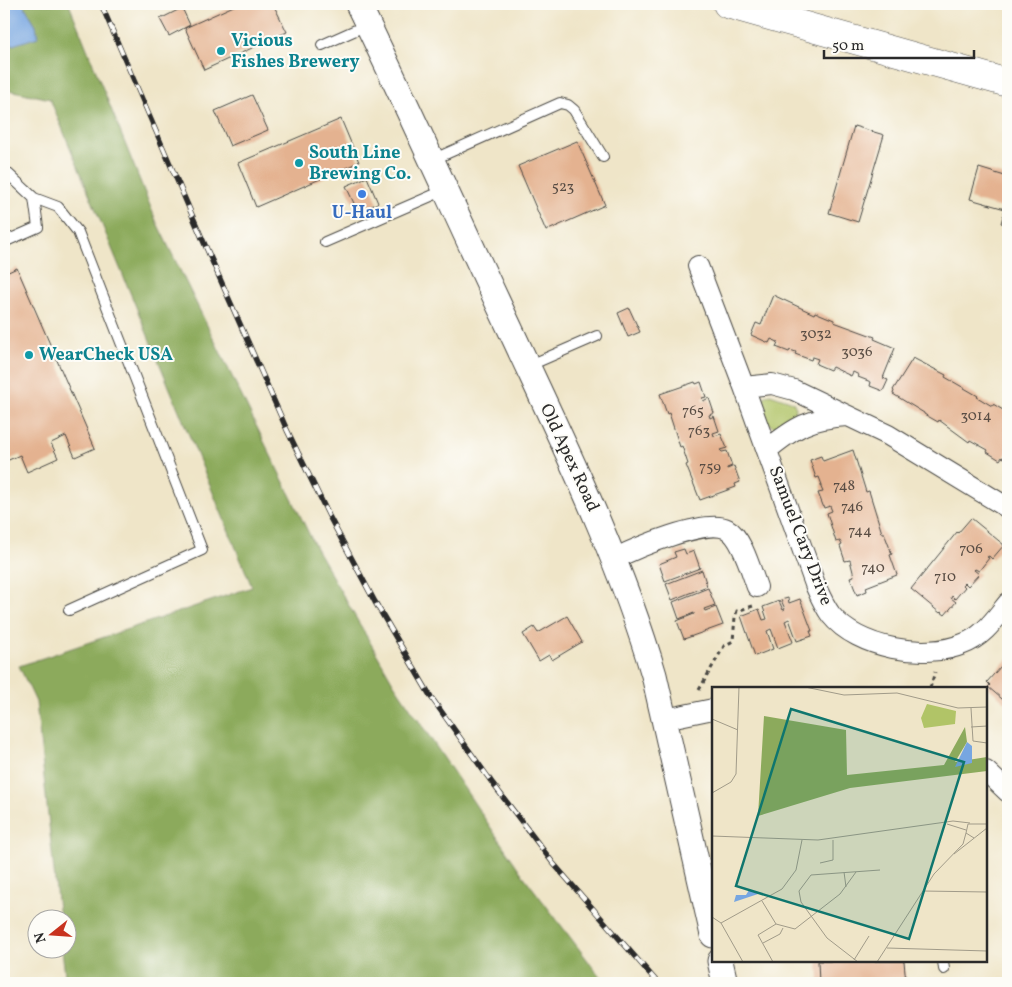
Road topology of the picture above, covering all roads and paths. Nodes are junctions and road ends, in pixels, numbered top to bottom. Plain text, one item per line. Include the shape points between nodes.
1 (733, 5) edge
2 (363, 14) edge
3 (322, 45) dead end
4 (1008, 83) edge
5 (603, 157) dead end
6 (431, 161) junction
7 (4, 170) edge
8 (445, 190) junction
9 (34, 198) junction
10 (4, 242) edge
11 (325, 242) dead end
12 (698, 266) dead end
13 (597, 336) dead end
14 (527, 367) junction
15 (744, 387) junction
16 (847, 416) junction
17 (767, 450) junction
18 (1008, 508) edge
19 (614, 558) junction
20 (757, 587) joint
21 (1008, 603) edge
22 (69, 610) dead end
23 (935, 672) dead end
24 (930, 687) edge
25 (699, 690) dead end
26 (712, 709) edge
27 (665, 719) junction
28 (987, 772) edge
29 (1008, 792) edge
30 (712, 930) edge
31 (720, 962) edge
32 (725, 983) edge

1 - 4 main road
2 - 3 lane
2 - 6 street, Old Apex Road
5 - 6 lane via 574,110 560,103
6 - 8 street, Old Apex Road
7 - 9 lane
8 - 11 lane
8 - 14 street, Old Apex Road
9 - 10 lane via 38,227
9 - 22 lane via 58,207 78,232 202,550
12 - 15 street, Samuel Cary Drive
13 - 14 lane
14 - 19 street, Old Apex Road
15 - 16 street via 783,386
15 - 17 street, Samuel Cary Drive
16 - 17 street via 824,417 804,424
16 - 18 street via 888,435
17 - 21 street, Samuel Cary Drive via 818,591 831,615 855,634 891,647 936,652 978,636
19 - 20 street via 679,533 719,526 739,541
19 - 27 street, Old Apex Road via 642,635
20 - 25 path via 763,602 737,612 733,641 724,646
23 - 24 path
26 - 27 street
27 - 30 street, Old Apex Road
28 - 29 street
31 - 32 street

